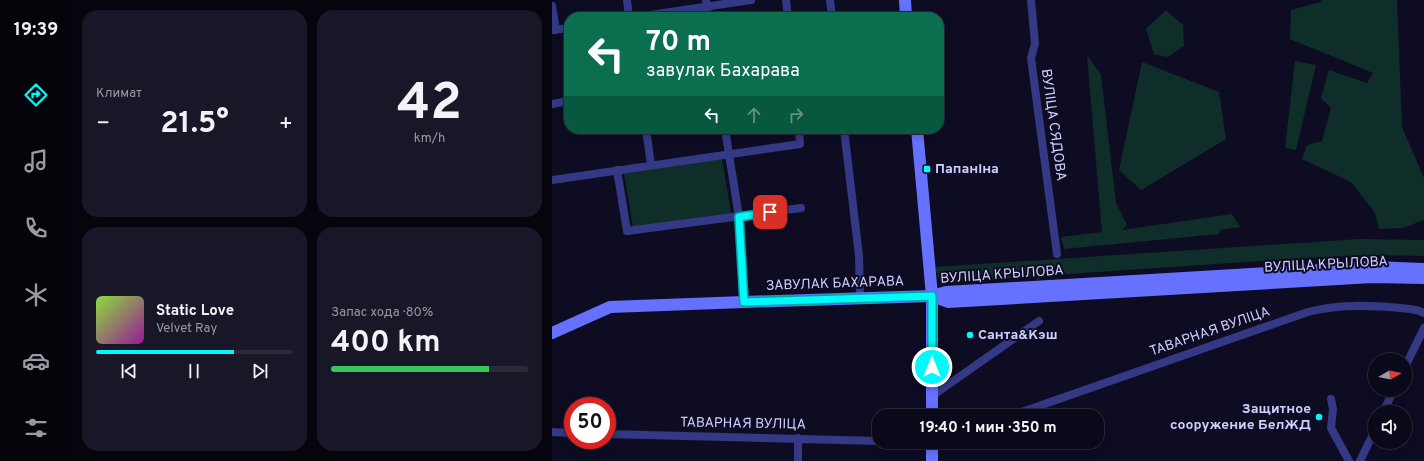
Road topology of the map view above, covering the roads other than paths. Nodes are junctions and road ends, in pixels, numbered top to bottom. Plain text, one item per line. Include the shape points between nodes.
1 (627, 0) edge
2 (751, 0) edge
3 (786, 0) edge
4 (830, 0) edge
5 (904, 0) edge
6 (1031, 0) edge
7 (706, 3) edge
8 (552, 6) edge
9 (628, 12) edge
10 (662, 12) edge
11 (787, 12) edge
12 (831, 12) edge
13 (905, 12) edge
14 (564, 29) edge
15 (554, 30) edge
16 (564, 102) edge
17 (552, 104) edge
18 (647, 134) edge
19 (726, 134) edge
20 (799, 134) edge
21 (845, 134) edge
22 (917, 134) edge
23 (729, 154) junction
24 (651, 165) junction
25 (617, 170) junction
26 (552, 180) edge
27 (801, 208) dead end
28 (739, 217) junction
29 (1057, 254) dead end
30 (1424, 269) edge
31 (1424, 278) edge
32 (932, 296) junction
33 (860, 298) junction
34 (744, 302) junction
35 (1424, 312) edge
36 (1039, 321) dead end
37 (1424, 328) edge
38 (552, 333) edge
39 (1412, 353) edge
40 (932, 396) junction
41 (1331, 399) dead end
42 (932, 409) edge
43 (1030, 409) edge
44 (552, 432) edge
45 (564, 433) edge
46 (616, 434) edge
47 (798, 438) junction
48 (872, 441) edge
49 (1368, 444) edge
50 (933, 449) edge
51 (798, 461) edge
52 (932, 461) edge
53 (1349, 461) edge
54 (1360, 461) edge

1 - 9 street
2 - 7 street
3 - 11 street
4 - 12 street
5 - 13 main road
6 - 29 street, ВУЛІЦА СЯДОВА via 1035,44 1031,58
7 - 10 street
8 - 15 street
14 - 15 street
16 - 17 street
18 - 24 street
19 - 23 street
20 - 23 street via 800,144
21 - 33 street via 859,256
22 - 32 main road
23 - 24 street
23 - 28 street
24 - 25 street
25 - 26 street
25 - 28 street via 628,231
27 - 28 street
28 - 34 street
30 - 32 main road, ВУЛІЦА КРЫЛОВА via 1372,267 946,292
31 - 32 main road, ВУЛІЦА КРЫЛОВА via 1372,276 948,302
32 - 33 main road, ЗАВУЛАК БАХАРАВА
32 - 40 main road
33 - 34 main road, ЗАВУЛАК БАХАРАВА
34 - 38 main road, ЗАВУЛАК БАХАРАВА via 610,308
35 - 43 street, ТАВАРНАЯ ВУЛІЦА via 1372,305 1326,307
36 - 40 street
37 - 39 street
40 - 42 main road
41 - 53 street via 1331,428
44 - 45 street
46 - 47 street, ТАВАРНАЯ ВУЛІЦА
47 - 48 street, ТАВАРНАЯ ВУЛІЦА
47 - 51 street
49 - 54 street
50 - 52 main road

